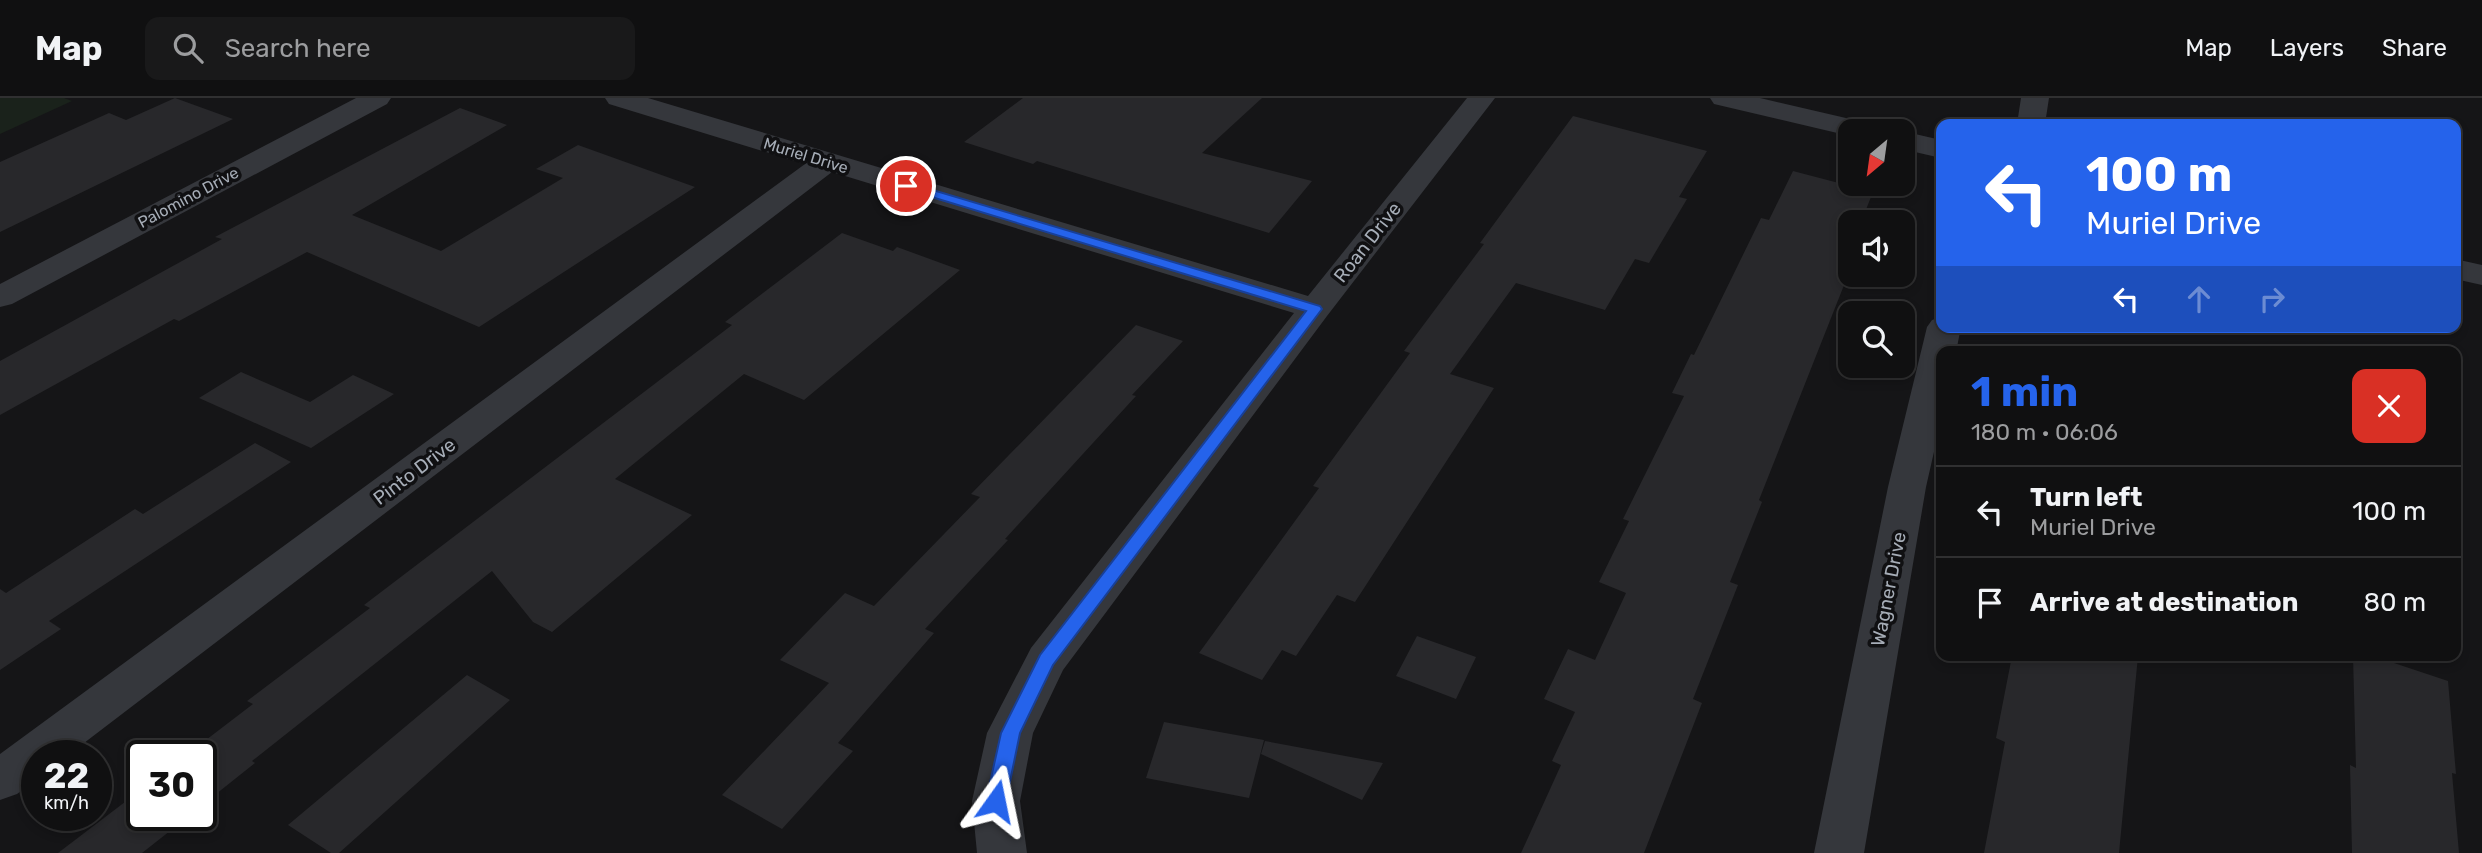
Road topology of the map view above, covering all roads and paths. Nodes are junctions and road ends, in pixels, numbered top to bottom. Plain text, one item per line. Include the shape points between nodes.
1 (377, 98) edge
2 (619, 98) edge
3 (1481, 98) edge
4 (1724, 98) edge
5 (2035, 98) edge
6 (2032, 119) edge
7 (1838, 124) edge
8 (1915, 143) edge
9 (1936, 148) edge
10 (827, 162) junction
11 (2461, 270) edge
12 (2482, 275) edge
13 (0, 297) edge
14 (1315, 309) junction
15 (1936, 362) edge
16 (0, 780) edge
17 (1002, 853) edge
18 (1839, 853) edge

1 - 13 street, Palomino Drive
2 - 10 street, Muriel Drive
3 - 14 street, Roan Drive
4 - 7 street
5 - 6 street
8 - 9 street
10 - 14 street, Muriel Drive
10 - 16 street, Pinto Drive
11 - 12 street
14 - 17 street, Roan Drive via 1046,660 1010,733 996,801
15 - 18 street, Wagner Drive via 1907,487

